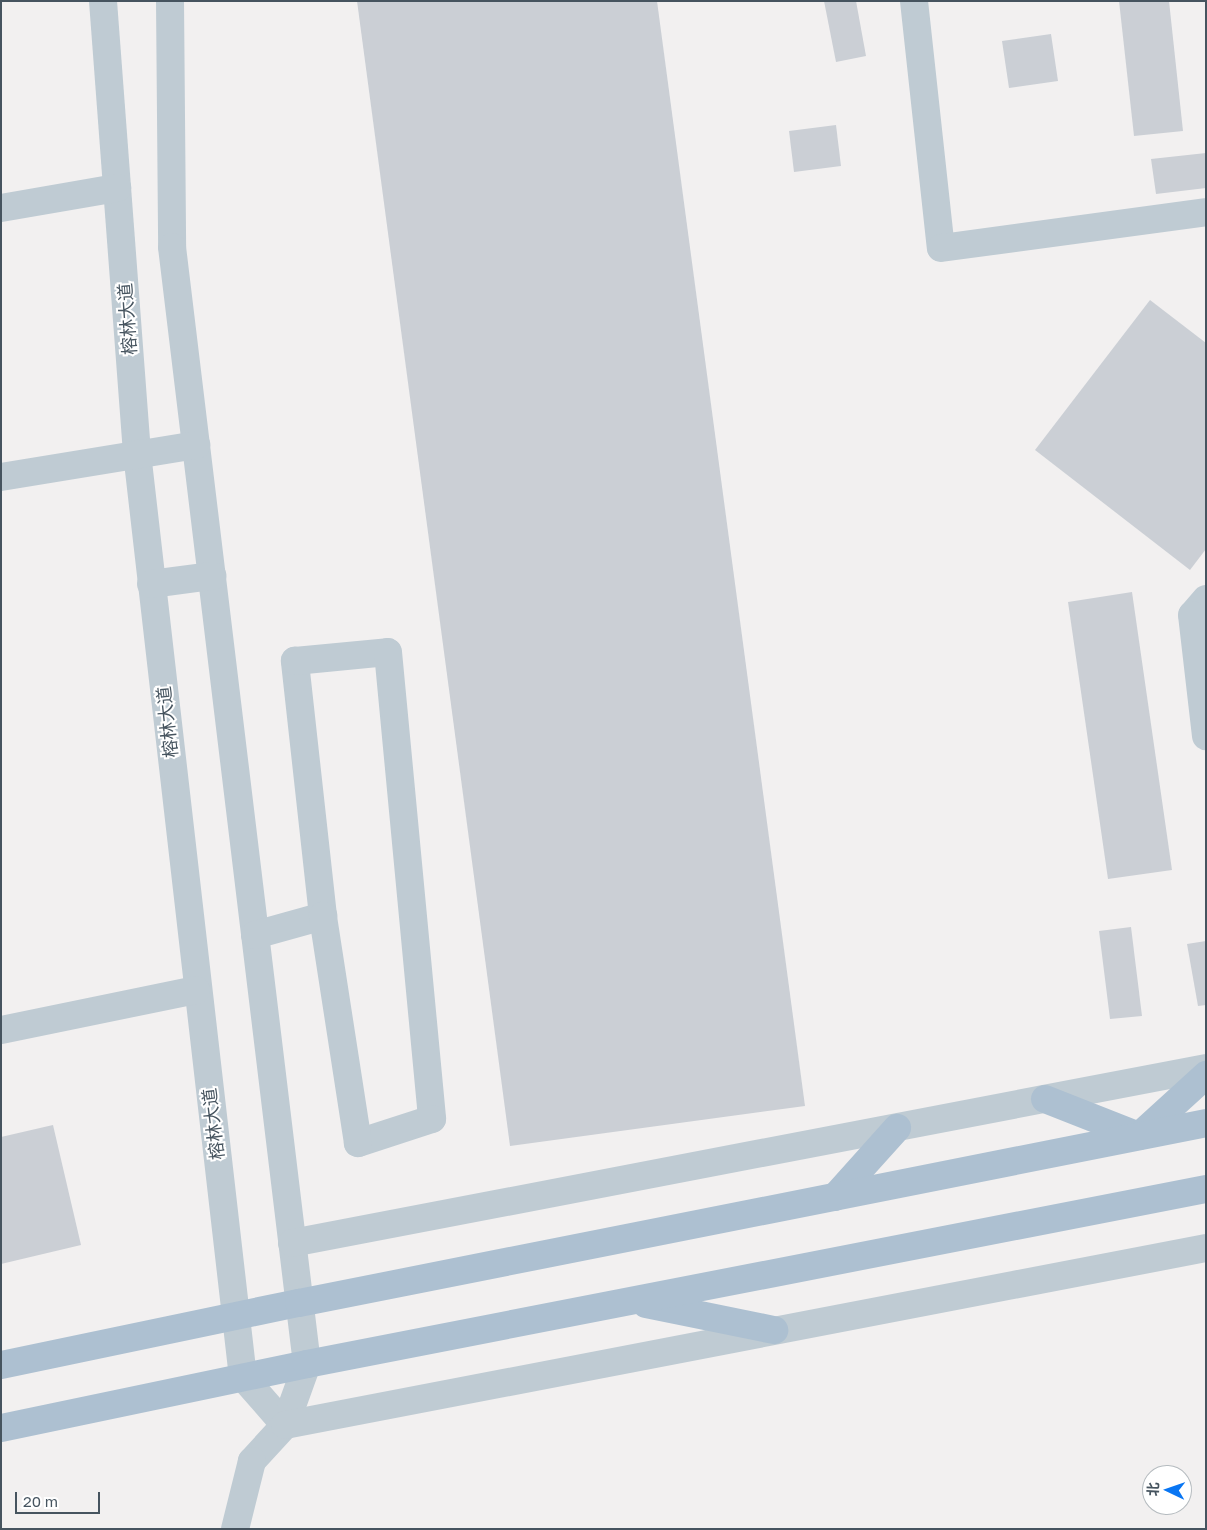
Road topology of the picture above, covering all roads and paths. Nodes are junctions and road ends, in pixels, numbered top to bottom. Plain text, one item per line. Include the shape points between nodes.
1 (103, 1) edge
2 (170, 1) edge
3 (914, 1) edge
4 (117, 188) junction
5 (1, 208) edge
6 (1206, 212) edge
7 (196, 445) junction
8 (137, 453) junction
9 (1, 477) edge
10 (212, 576) junction
11 (151, 584) junction
12 (1206, 599) edge
13 (1206, 736) edge
14 (323, 916) junction
15 (255, 936) junction
16 (196, 990) junction
17 (1, 1030) edge
18 (1206, 1068) edge
19 (1206, 1075) edge
20 (1045, 1099) junction
21 (1206, 1123) edge
22 (897, 1128) junction
23 (1139, 1136) junction
24 (1206, 1189) edge
25 (835, 1197) junction
26 (292, 1243) junction
27 (1206, 1248) edge
28 (632, 1301) junction
29 (299, 1303) junction
30 (236, 1316) junction
31 (774, 1330) junction
32 (306, 1364) junction
33 (1, 1365) edge
34 (243, 1377) junction
35 (285, 1425) junction
36 (1, 1428) edge
37 (235, 1529) edge

1 - 4 street, 榕林大道
2 - 7 street via 172,247
3 - 6 street via 941,248
4 - 5 street
4 - 8 street, 榕林大道
7 - 8 street
7 - 10 street
8 - 9 street
8 - 11 street, 榕林大道
10 - 11 street
10 - 15 street
11 - 16 street, 榕林大道
12 - 13 street via 1192,615
14 - 14 street via 295,661 388,652 432,1119 358,1143
14 - 15 street
15 - 26 street
16 - 17 street
16 - 30 street, 榕林大道
18 - 20 street
19 - 23 main road
20 - 22 street
20 - 23 main road
21 - 23 main road
22 - 25 main road
22 - 26 street
23 - 25 main road
24 - 28 main road
25 - 29 main road
26 - 29 street
27 - 31 street
28 - 31 main road
28 - 32 main road
29 - 30 main road
29 - 32 street
30 - 33 main road
30 - 34 street, 榕林大道
31 - 35 street
32 - 34 main road
32 - 35 street
34 - 35 street
34 - 36 main road
35 - 37 street via 252,1461

